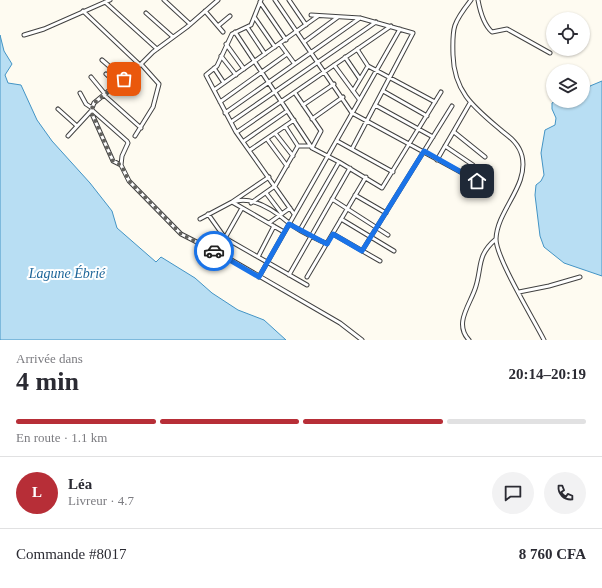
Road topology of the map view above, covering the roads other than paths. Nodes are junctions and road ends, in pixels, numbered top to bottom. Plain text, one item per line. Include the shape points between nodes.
1 (110, 0) edge
2 (164, 0) edge
3 (218, 0) edge
4 (275, 0) edge
5 (289, 0) edge
6 (471, 0) edge
7 (478, 0) edge
8 (260, 1) edge
9 (105, 2) junction
10 (84, 11) junction
11 (205, 11) junction
12 (146, 13) dead end
13 (311, 15) dead end
14 (230, 16) dead end
15 (319, 16) junction
16 (338, 16) junction
17 (254, 17) junction
18 (360, 18) junction
19 (376, 22) junction
20 (190, 24) junction
21 (306, 25) junction
22 (218, 26) junction
23 (391, 26) junction
24 (247, 27) junction
25 (400, 29) junction
26 (223, 32) dead end
27 (235, 32) junction
28 (297, 32) junction
29 (24, 35) dead end
30 (173, 37) junction
31 (286, 40) junction
32 (304, 42) junction
33 (226, 44) junction
34 (280, 44) junction
35 (276, 47) junction
36 (357, 48) junction
37 (157, 49) junction
38 (546, 51) edge
39 (310, 52) junction
40 (265, 54) junction
41 (287, 54) junction
42 (221, 56) junction
43 (345, 57) junction
44 (102, 60) dead end
45 (255, 61) junction
46 (318, 62) junction
47 (294, 63) junction
48 (141, 65) junction
49 (334, 65) junction
50 (368, 66) junction
51 (214, 68) junction
52 (244, 69) junction
53 (261, 71) junction
54 (325, 72) junction
55 (376, 72) junction
56 (106, 74) dead end
57 (236, 75) junction
58 (91, 77) dead end
59 (390, 78) junction
60 (124, 79) junction
61 (360, 79) junction
62 (268, 81) junction
63 (224, 83) junction
64 (117, 84) junction
65 (334, 84) junction
66 (214, 90) junction
67 (353, 91) junction
68 (383, 91) junction
69 (275, 92) junction
70 (441, 92) dead end
71 (80, 93) dead end
72 (295, 93) junction
73 (105, 94) junction
74 (343, 97) junction
75 (359, 99) junction
76 (220, 102) junction
77 (435, 102) junction
78 (282, 103) junction
79 (470, 103) junction
80 (304, 105) junction
81 (375, 105) junction
82 (452, 106) dead end
83 (58, 109) dead end
84 (92, 109) junction
85 (287, 111) junction
86 (225, 112) junction
87 (352, 113) junction
88 (427, 116) junction
89 (312, 118) junction
90 (294, 120) junction
91 (367, 121) junction
92 (231, 122) junction
93 (77, 126) junction
94 (285, 126) junction
95 (141, 128) junction
96 (419, 129) junction
97 (237, 132) junction
98 (275, 132) junction
99 (454, 132) junction
100 (68, 136) dead end
101 (136, 136) dead end
102 (433, 137) junction
103 (267, 139) junction
104 (244, 141) junction
105 (337, 141) junction
106 (410, 145) junction
107 (298, 146) junction
108 (445, 146) junction
109 (311, 147) junction
110 (352, 149) junction
111 (250, 150) junction
112 (424, 151) junction
113 (293, 156) junction
114 (328, 156) junction
115 (485, 157) dead end
116 (438, 160) junction
117 (339, 162) junction
118 (121, 165) junction
119 (473, 165) dead end
120 (287, 166) junction
121 (350, 168) junction
122 (393, 172) junction
123 (269, 177) junction
124 (366, 177) junction
125 (477, 181) dead end
126 (275, 186) junction
127 (266, 193) junction
128 (355, 195) junction
129 (332, 198) junction
130 (233, 202) junction
131 (251, 203) junction
132 (242, 208) junction
133 (290, 208) junction
134 (348, 208) junction
135 (386, 213) junction
136 (208, 214) junction
137 (294, 214) junction
138 (281, 215) junction
139 (200, 219) dead end
140 (341, 219) junction
141 (269, 223) junction
142 (289, 224) junction
143 (274, 226) junction
144 (377, 227) junction
145 (300, 230) junction
146 (284, 232) junction
147 (333, 234) junction
148 (388, 235) dead end
149 (311, 236) junction
150 (371, 237) junction
151 (225, 238) junction
152 (496, 239) junction
153 (327, 244) junction
154 (362, 251) junction
155 (394, 251) dead end
156 (258, 257) junction
157 (380, 261) dead end
158 (268, 262) junction
159 (289, 274) junction
160 (259, 277) junction
161 (307, 277) dead end
162 (580, 277) dead end
163 (307, 285) dead end
164 (519, 292) junction
165 (465, 336) junction
166 (362, 340) edge
167 (462, 340) edge
168 (468, 340) edge
169 (544, 340) edge

1 - 9 street
2 - 20 street
3 - 11 street
4 - 28 street
5 - 21 street
6 - 79 street via 454,23 452,34 454,73
7 - 38 street via 482,17 492,32 501,28 507,29
8 - 17 street
8 - 31 street
9 - 10 street
9 - 37 street
10 - 29 street
10 - 48 street
11 - 20 street
11 - 22 street
12 - 30 street
13 - 15 street
14 - 22 street
15 - 16 street
15 - 21 street
16 - 18 street
16 - 32 street
17 - 24 street via 251,25
17 - 35 street
18 - 19 street
18 - 39 street
19 - 23 street
19 - 46 street
20 - 30 street
21 - 28 street
22 - 26 street
23 - 25 street
23 - 36 street
24 - 27 street
24 - 40 street
25 - 55 street
25 - 59 street via 413,33
27 - 33 street
27 - 45 street
28 - 31 street
28 - 32 street
30 - 37 street
31 - 34 street
32 - 39 street
33 - 42 street
33 - 52 street
34 - 35 street
34 - 41 street
35 - 40 street
36 - 43 street
36 - 50 street
37 - 48 street
39 - 46 street
39 - 47 street
40 - 45 street
41 - 47 street
41 - 53 street
42 - 51 street
42 - 57 street
43 - 49 street
43 - 61 street
44 - 60 street
45 - 52 street
45 - 53 street
46 - 54 street
46 - 69 street
47 - 62 street
48 - 60 street
48 - 95 street via 159,84 153,107
49 - 54 street
49 - 67 street
50 - 55 street
50 - 61 street
51 - 63 street
51 - 66 street via 206,75
52 - 57 street
53 - 62 street
53 - 76 street
54 - 65 street
54 - 72 street
55 - 59 street
55 - 75 street
56 - 64 street
57 - 63 street
58 - 73 street
59 - 68 street
59 - 77 street
60 - 64 street
61 - 67 street
62 - 69 street
62 - 86 street
63 - 66 street
64 - 73 street
65 - 74 street
65 - 80 street
66 - 76 street
67 - 75 street
68 - 81 street
68 - 88 street
69 - 78 street
69 - 92 street
70 - 77 street
71 - 84 street
72 - 78 street
72 - 80 street
73 - 84 street via 94,103
73 - 95 street
74 - 87 street
74 - 89 street
75 - 87 street
76 - 86 street
77 - 88 street
78 - 85 street
78 - 97 street
79 - 99 street
79 - 152 street via 515,141 522,156 519,181
80 - 89 street
81 - 91 street
81 - 96 street
82 - 102 street
83 - 93 street
84 - 93 street
84 - 118 street via 113,161
84 - 118 street via 127,140
85 - 90 street
85 - 104 street
86 - 92 street
87 - 91 street
87 - 105 street
88 - 96 street
89 - 109 street via 321,131
90 - 94 street
90 - 109 street
91 - 106 street
91 - 110 street
92 - 97 street
93 - 100 street
94 - 98 street
94 - 107 street
95 - 101 street
96 - 102 street
96 - 106 street
97 - 104 street
98 - 103 street
98 - 113 street
99 - 108 street
99 - 115 street
102 - 112 street
103 - 111 street
103 - 120 street
104 - 111 street
105 - 110 street
105 - 114 street
106 - 112 street
106 - 122 street
107 - 109 street
107 - 113 street
108 - 116 street
108 - 119 street
109 - 114 street
110 - 122 street
111 - 123 street
112 - 116 street
112 - 135 street
113 - 120 street
114 - 117 street
114 - 137 street
116 - 125 street
117 - 121 street
117 - 145 street
118 - 160 street via 129,181 181,234
120 - 126 street
121 - 124 street
121 - 129 street
122 - 124 street via 382,188
123 - 126 street
123 - 130 street
124 - 128 street
126 - 127 street
126 - 133 street
127 - 131 street
127 - 138 street
128 - 134 street
128 - 135 street
129 - 134 street
129 - 149 street
130 - 131 street
130 - 132 street
130 - 136 street
131 - 138 street
132 - 141 street
132 - 151 street
133 - 137 street
133 - 138 street
134 - 140 street
134 - 144 street
135 - 144 street
136 - 139 street
136 - 151 street
137 - 142 street
138 - 141 street
138 - 142 street
140 - 147 street
140 - 150 street
141 - 143 street
142 - 145 street
142 - 146 street
143 - 146 street
143 - 156 street
144 - 148 street
144 - 150 street
145 - 149 street
146 - 158 street
147 - 153 street
147 - 154 street
149 - 153 street
149 - 159 street
150 - 154 street
150 - 155 street
151 - 156 street
152 - 164 street via 500,255
152 - 165 street via 487,248 479,265 476,287 462,320
153 - 161 street
154 - 157 street
156 - 158 street
158 - 159 street
158 - 160 street
159 - 163 street
160 - 166 street via 340,323
162 - 164 street
164 - 169 street
165 - 167 street
165 - 168 street

